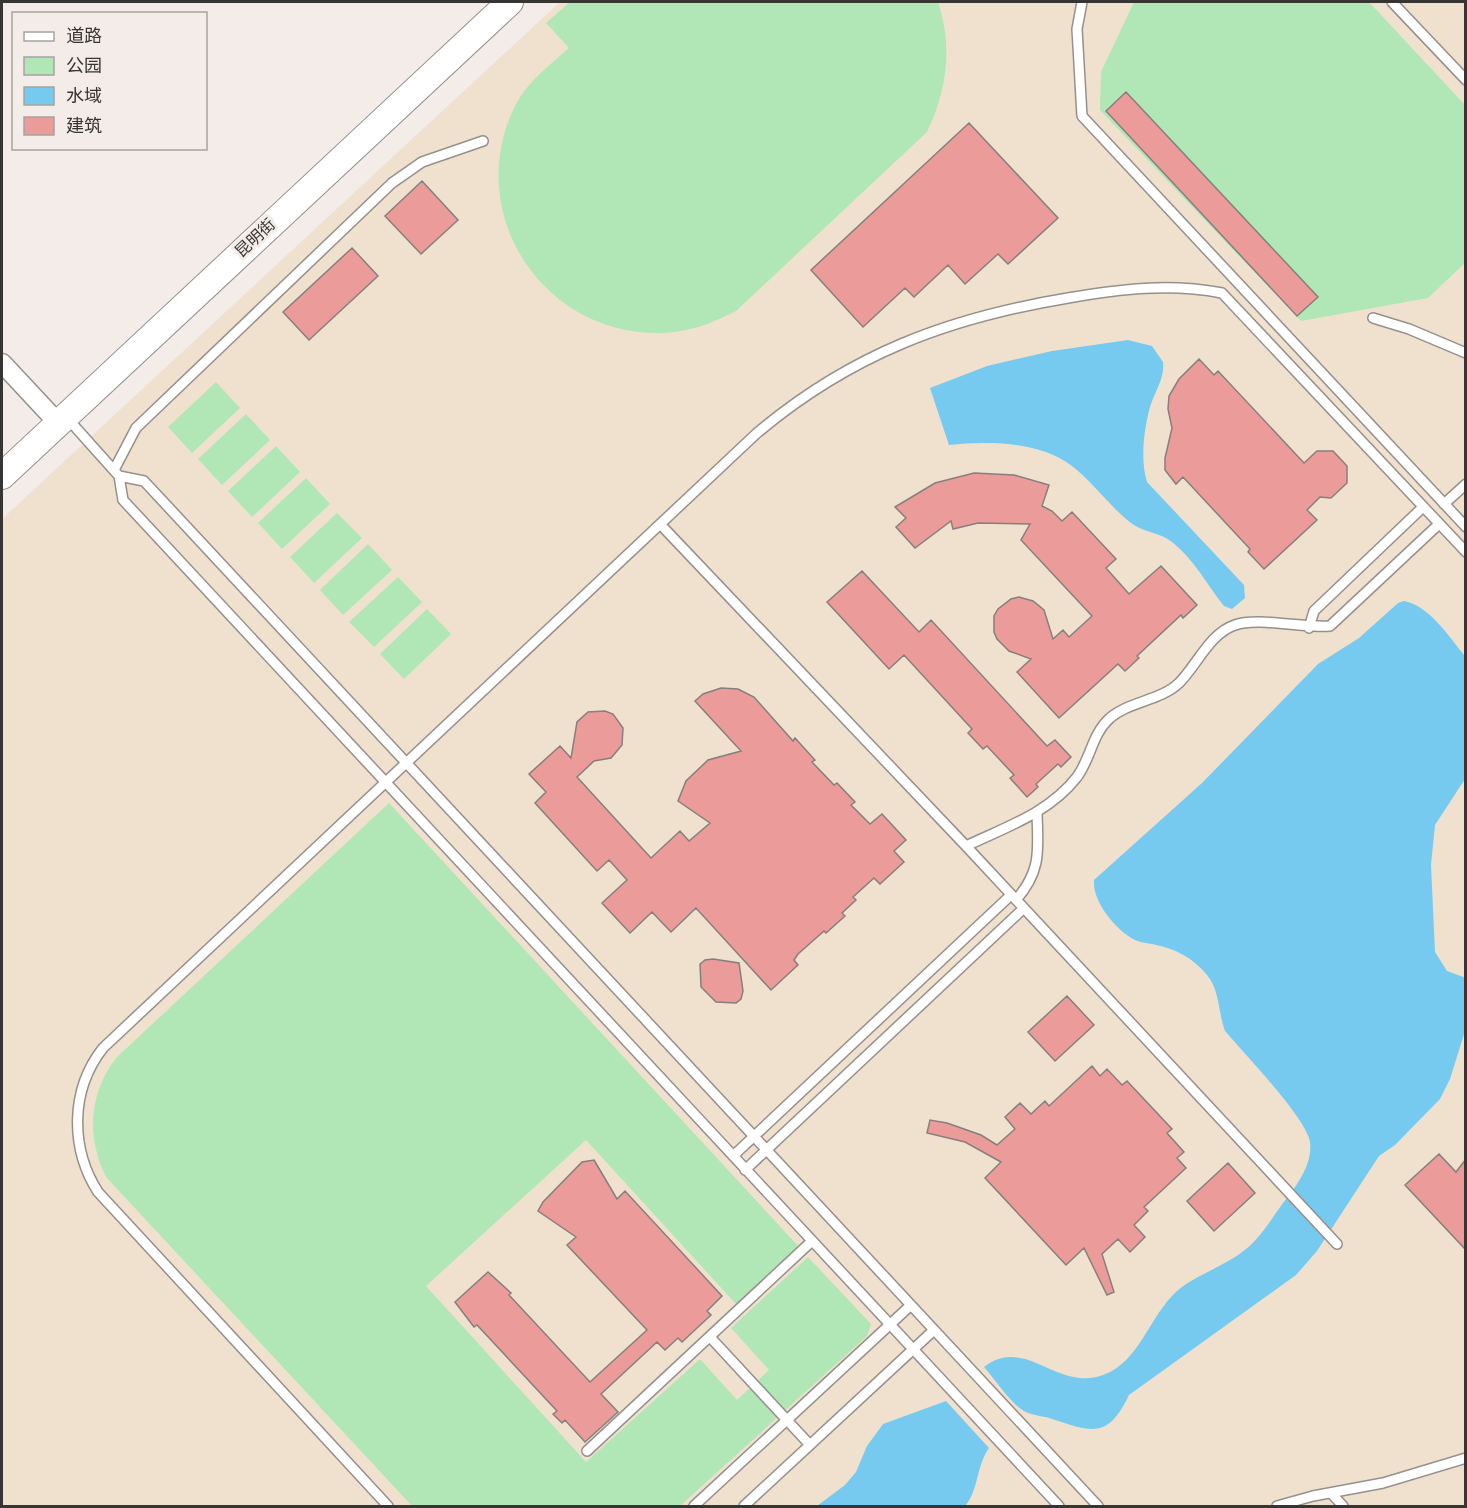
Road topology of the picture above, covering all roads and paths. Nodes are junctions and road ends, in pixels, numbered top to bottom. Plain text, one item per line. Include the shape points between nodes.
1 (510, 2) edge
2 (1083, 2) edge
3 (1392, 2) edge
4 (1466, 80) edge
5 (483, 141) dead end
6 (1373, 318) dead end
7 (1466, 353) edge
8 (2, 363) edge
9 (62, 420) junction
10 (117, 473) junction
11 (2, 476) edge
12 (1466, 484) edge
13 (1444, 504) junction
14 (1423, 507) junction
15 (660, 524) junction
16 (1439, 524) junction
17 (1466, 527) edge
18 (1466, 552) edge
19 (1309, 628) junction
20 (406, 763) junction
21 (385, 783) junction
22 (1037, 813) junction
23 (966, 846) junction
24 (1014, 897) junction
25 (1024, 908) junction
26 (754, 1136) junction
27 (767, 1150) junction
28 (733, 1156) junction
29 (745, 1170) junction
30 (812, 1241) junction
31 (1337, 1245) dead end
32 (911, 1305) junction
33 (890, 1325) junction
34 (934, 1330) junction
35 (710, 1337) junction
36 (913, 1350) junction
37 (787, 1420) junction
38 (810, 1445) junction
39 (586, 1451) dead end
40 (1466, 1458) edge
41 (1331, 1493) junction
42 (388, 1506) edge
43 (694, 1506) edge
44 (744, 1506) edge
45 (1059, 1506) edge
46 (1098, 1506) edge
47 (1277, 1506) edge
48 (1343, 1506) edge

1 - 9 street, 昆明街
2 - 13 lane via 1077,29 1082,116
3 - 4 lane
5 - 10 lane via 422,162 392,183 136,428
6 - 7 lane
8 - 9 street
9 - 10 lane
9 - 11 street, 昆明街
10 - 20 lane via 144,481
10 - 21 lane via 123,500
12 - 13 lane
13 - 17 lane
14 - 15 lane via 1222,293 1163,286 1122,289 1009,309 930,331 878,352 780,413
14 - 16 lane
14 - 19 lane via 1314,611
15 - 20 lane
15 - 23 lane
16 - 18 lane
16 - 19 lane via 1330,626
19 - 22 lane via 1248,622 1222,631 1175,687 1126,707 1110,718 1097,733 1077,776
20 - 21 lane
20 - 26 lane
21 - 28 lane
21 - 42 lane via 103,1048 85,1079 77,1122 80,1152 98,1192
22 - 23 lane
22 - 24 lane via 1039,861 1033,876
23 - 24 lane
24 - 25 lane
24 - 26 lane
25 - 27 lane
25 - 31 lane
26 - 27 lane
26 - 28 lane
27 - 29 lane
27 - 32 lane
28 - 29 lane
29 - 30 lane
30 - 33 lane
30 - 35 lane
32 - 33 lane
32 - 34 lane
33 - 36 lane
33 - 37 lane
34 - 36 lane
34 - 46 lane
35 - 37 lane
35 - 39 lane
36 - 38 lane
36 - 45 lane
37 - 38 lane
37 - 43 lane
38 - 44 lane
40 - 41 lane via 1383,1483
41 - 47 lane
41 - 48 lane

